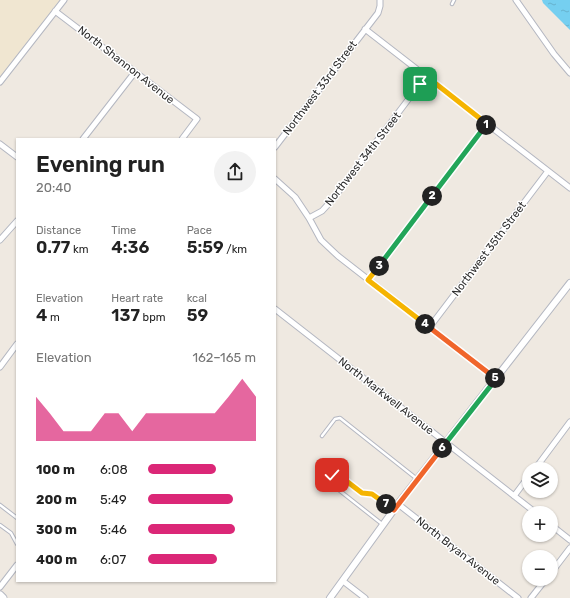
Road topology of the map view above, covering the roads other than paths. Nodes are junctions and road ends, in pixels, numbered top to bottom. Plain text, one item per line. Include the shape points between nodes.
1 (64, 0) edge
2 (380, 0) edge
3 (454, 0) edge
4 (516, 0) edge
5 (452, 4) dead end
6 (55, 11) junction
7 (366, 29) junction
8 (135, 72) junction
9 (570, 73) edge
10 (426, 76) junction
11 (0, 82) edge
12 (487, 124) junction
13 (84, 138) edge
14 (183, 138) edge
15 (0, 144) edge
16 (276, 146) edge
17 (16, 156) edge
18 (548, 171) junction
19 (276, 180) edge
20 (570, 188) edge
21 (309, 218) junction
22 (16, 222) edge
23 (0, 240) edge
24 (368, 280) junction
25 (570, 284) edge
26 (276, 310) edge
27 (429, 328) junction
28 (16, 345) edge
29 (0, 367) edge
30 (496, 379) junction
31 (570, 422) edge
32 (322, 436) dead end
33 (446, 443) junction
34 (539, 462) edge
35 (418, 479) junction
36 (522, 485) edge
37 (514, 496) junction
38 (0, 505) edge
39 (527, 506) edge
40 (396, 507) junction
41 (16, 517) edge
42 (0, 525) edge
43 (383, 525) junction
44 (558, 531) edge
45 (570, 540) edge
46 (16, 542) edge
47 (570, 548) edge
48 (558, 563) edge
49 (16, 566) edge
50 (343, 581) junction
51 (540, 586) edge
52 (0, 587) edge
53 (0, 595) edge
54 (3, 598) edge
55 (330, 598) edge
56 (366, 598) edge
57 (518, 598) edge
58 (531, 598) edge

1 - 6 street
2 - 7 street, Northwest 33rd Street via 378,13
3 - 5 lane
4 - 9 street
6 - 8 street, North Shannon Avenue
6 - 11 street
7 - 10 street
7 - 16 street, Northwest 33rd Street
8 - 13 street
8 - 14 street, North Shannon Avenue via 197,120
10 - 12 street
10 - 21 street, Northwest 34th Street via 334,199 322,211
12 - 18 street
12 - 24 street
15 - 17 street
18 - 20 street
18 - 27 street, Northwest 35th Street
19 - 21 street via 295,197
21 - 24 street via 328,247
22 - 23 street
24 - 27 street
25 - 30 street
26 - 33 street, North Markwell Avenue
27 - 30 street
28 - 29 street
30 - 33 street
31 - 34 street
32 - 35 lane via 335,418 340,418
33 - 35 street
33 - 37 street, North Markwell Avenue
35 - 40 street
36 - 37 street
37 - 39 street, North Markwell Avenue
38 - 41 lane
40 - 43 street
40 - 43 lane via 372,494 362,493 336,473 330,476 330,483
40 - 57 street, North Bryan Avenue
42 - 46 lane via 11,533
43 - 50 street
44 - 45 street
47 - 48 street
49 - 52 street
50 - 55 street
50 - 56 street
51 - 58 street
53 - 54 main road

